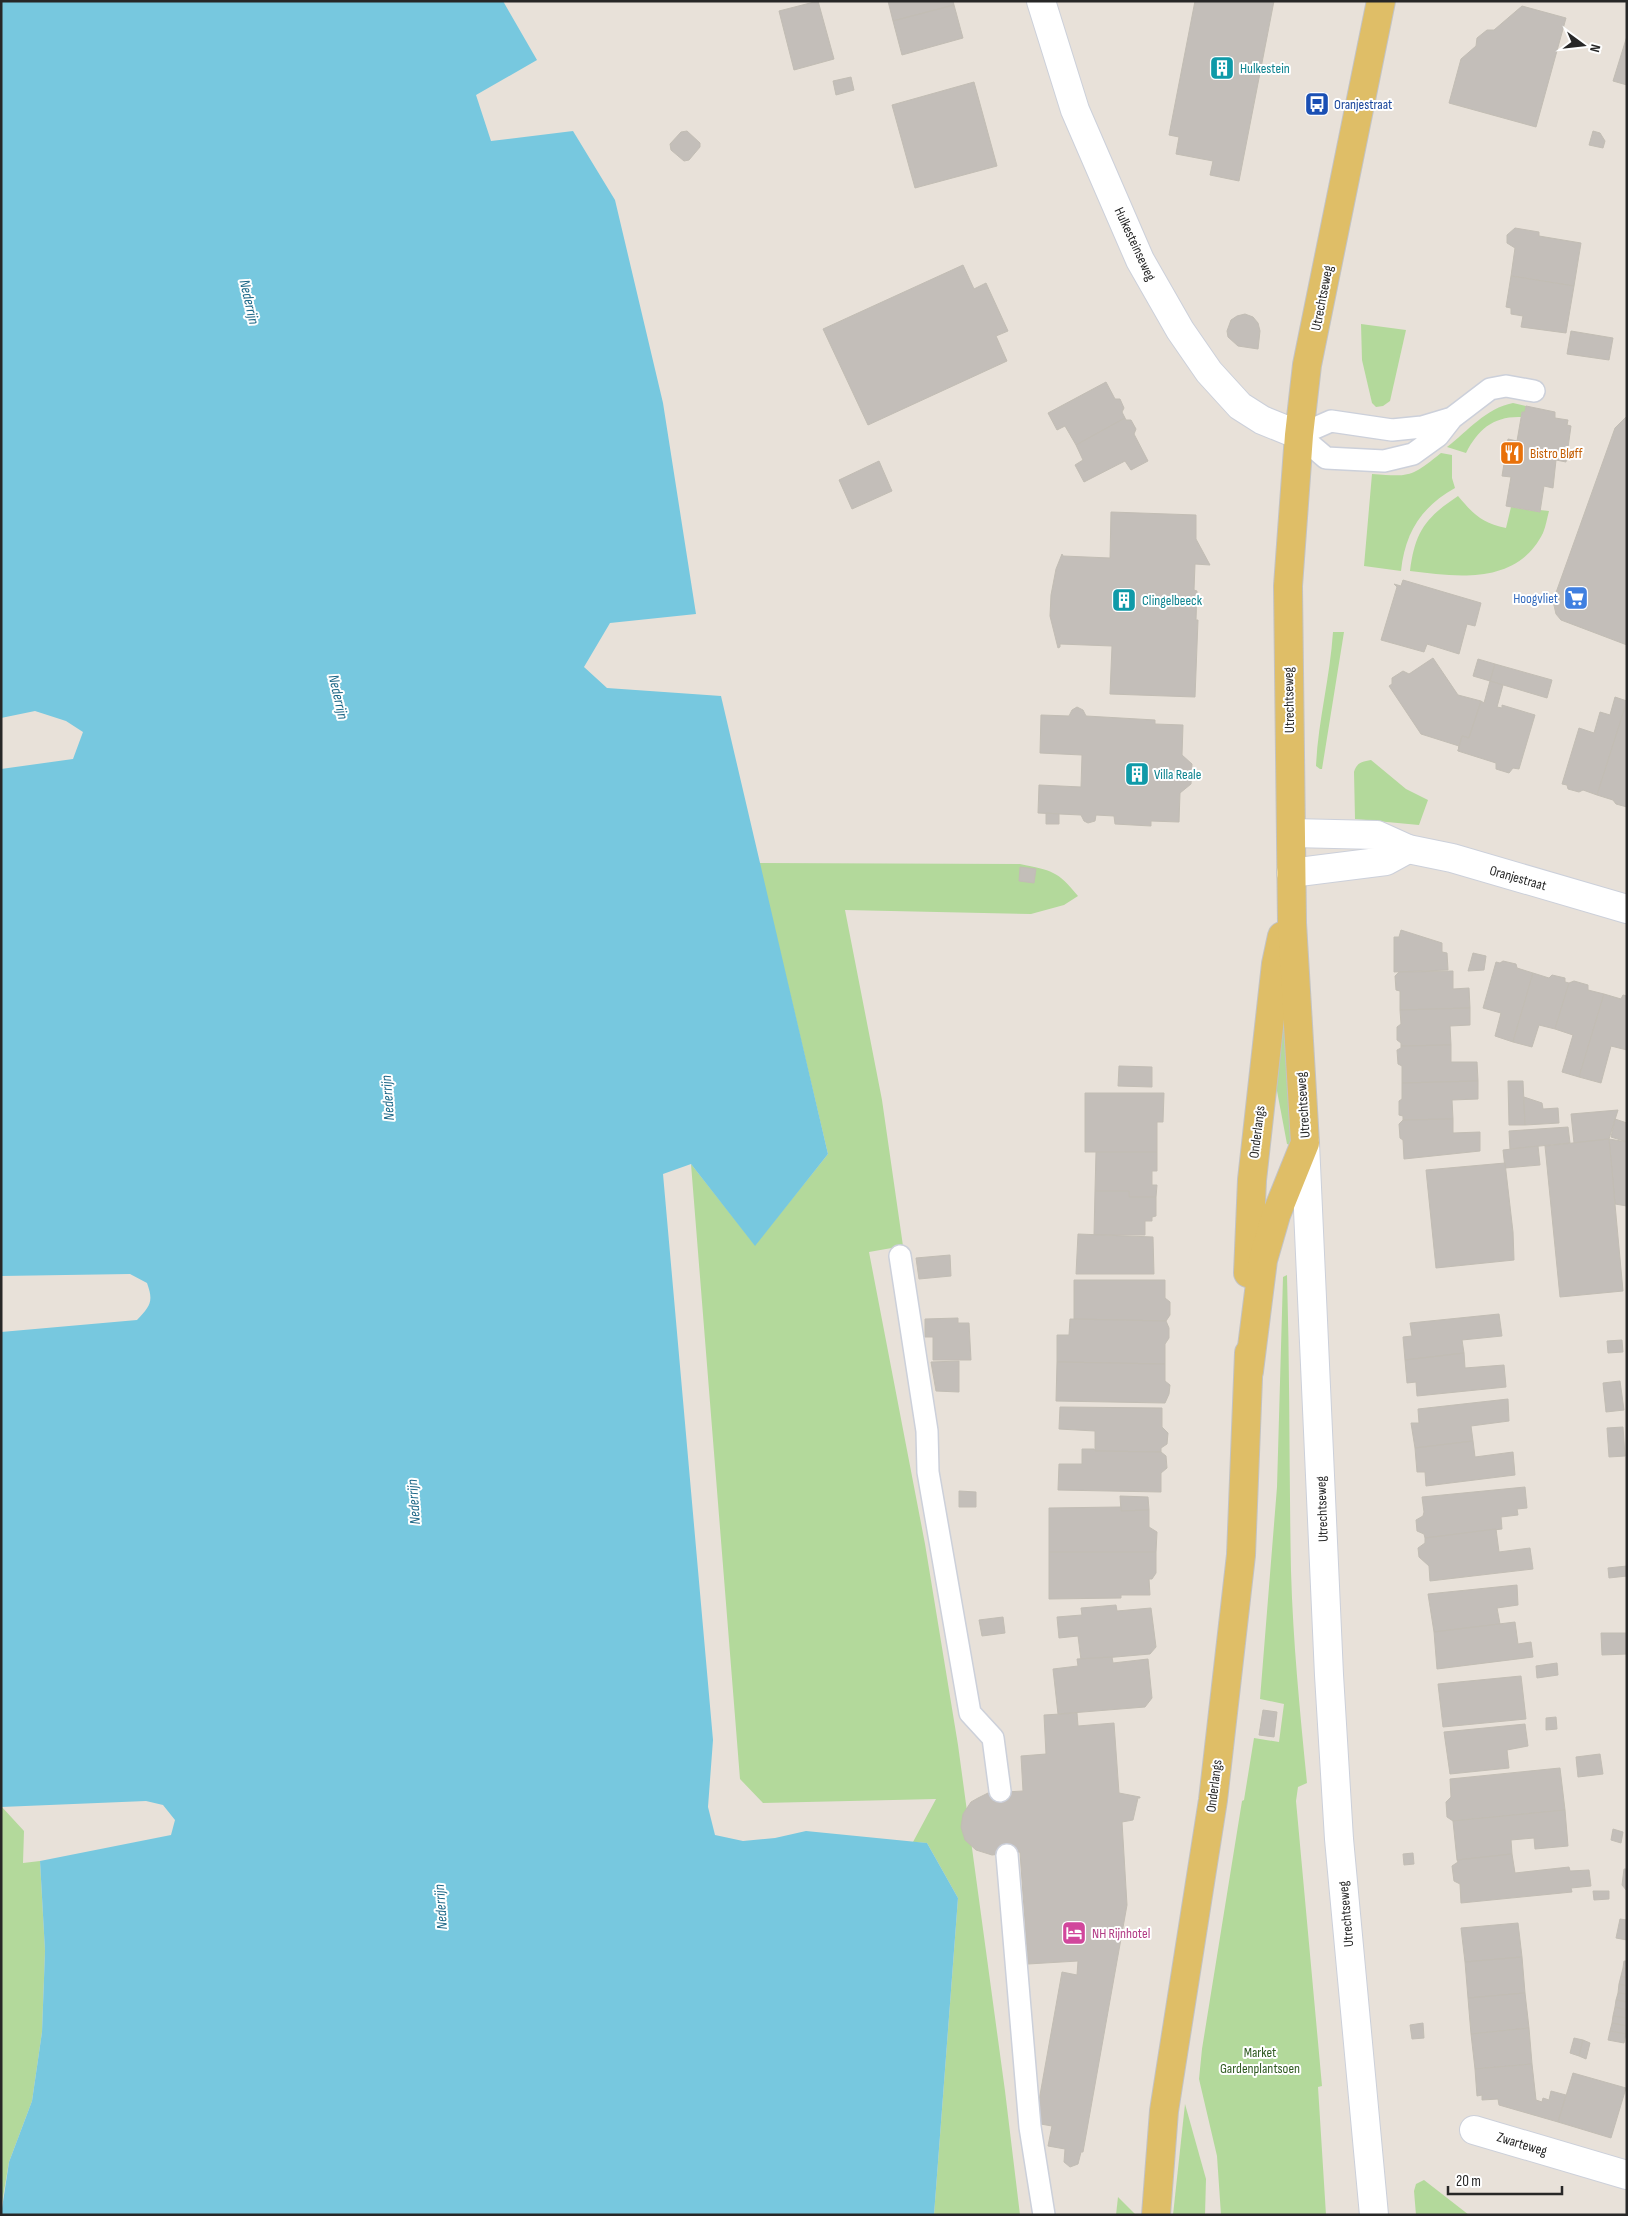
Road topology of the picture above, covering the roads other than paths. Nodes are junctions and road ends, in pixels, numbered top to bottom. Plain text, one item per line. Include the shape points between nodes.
1 (1040, 1) edge
2 (1381, 1) edge
3 (1534, 392) dead end
4 (1452, 418) junction
5 (1300, 435) junction
6 (1292, 833) junction
7 (1408, 849) junction
8 (1291, 884) junction
9 (1627, 910) edge
10 (1305, 1143) junction
11 (900, 1256) dead end
12 (1249, 1371) junction
13 (1000, 1790) dead end
14 (1007, 1855) dead end
15 (1474, 2130) dead end
16 (1627, 2175) edge
17 (1155, 2210) edge
18 (1044, 2215) edge
19 (1374, 2215) edge

1 - 5 street, Hulkesteinseweg via 1074,110 1140,260 1180,330 1209,372 1240,406 1262,420
2 - 5 main road, Utrechtseweg via 1307,365
3 - 4 lane via 1506,386 1490,389
4 - 5 lane via 1422,427 1392,430 1331,421
4 - 5 lane via 1438,436 1413,454 1384,461 1326,458
5 - 6 main road, Utrechtseweg via 1288,586
6 - 7 street, Oranjestraat via 1377,835
6 - 8 main road, Utrechtseweg
7 - 8 street via 1386,861
7 - 9 street, Oranjestraat via 1452,858
8 - 10 main road, Utrechtseweg
8 - 12 main road, Onderlangs via 1276,964 1252,1180 1248,1270
10 - 12 main road, Onderlangs via 1276,1215 1263,1260
10 - 19 street, Utrechtseweg via 1338,1829
11 - 13 lane via 927,1431 928,1472 970,1713 993,1738
12 - 17 main road, Onderlangs via 1242,1555 1213,1800 1164,2112
14 - 18 lane via 1030,2127
15 - 16 street, Zwarteweg

